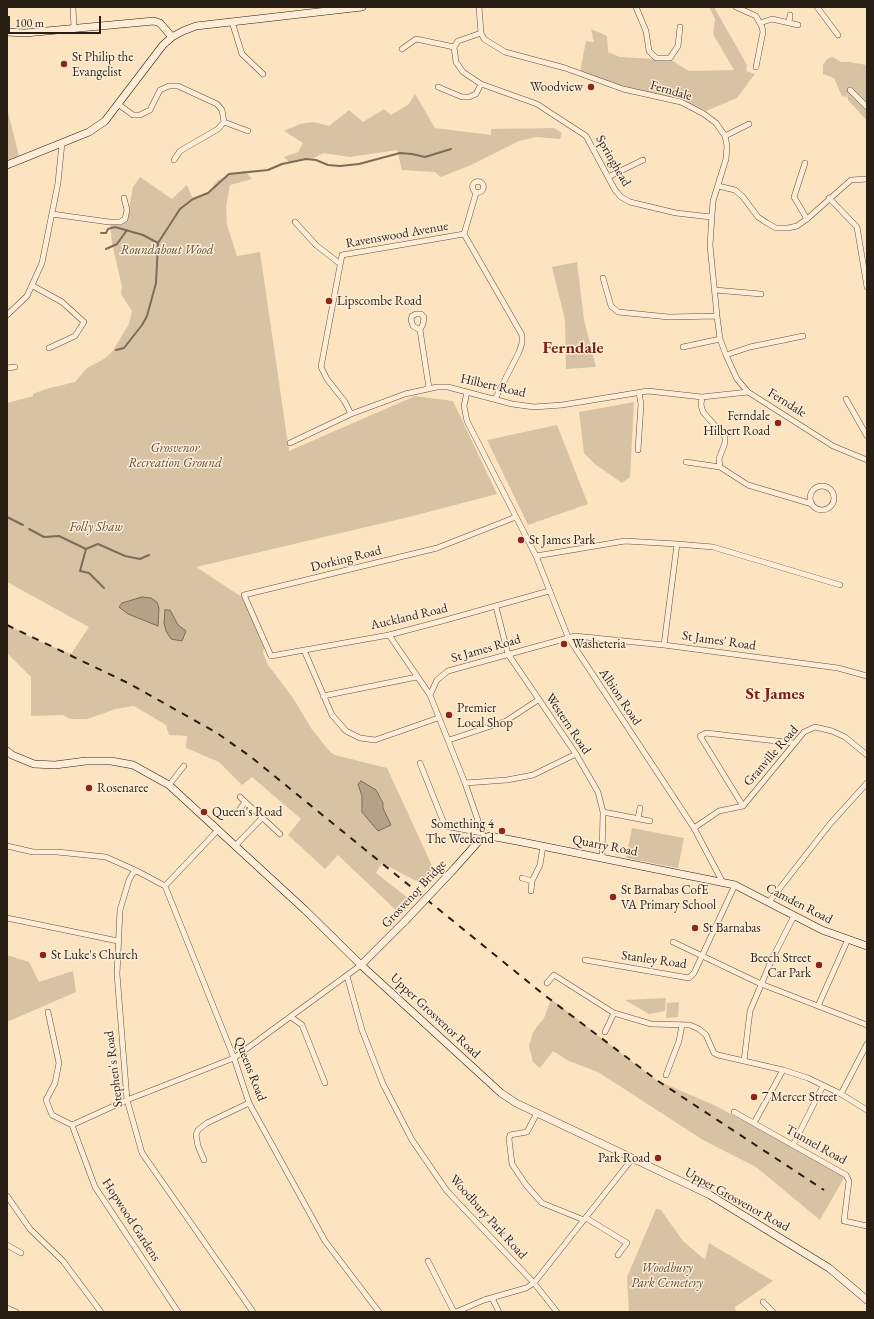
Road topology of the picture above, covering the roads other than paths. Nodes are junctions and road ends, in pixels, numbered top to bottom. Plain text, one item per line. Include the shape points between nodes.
1 (73, 7) edge
2 (362, 7) edge
3 (479, 7) edge
4 (636, 7) edge
5 (736, 7) edge
6 (817, 7) edge
7 (331, 8) edge
8 (790, 15) dead end
9 (232, 22) junction
10 (760, 22) junction
11 (789, 23) junction
12 (798, 25) dead end
13 (680, 27) dead end
14 (74, 29) junction
15 (7, 32) edge
16 (481, 33) junction
17 (838, 35) dead end
18 (172, 37) junction
19 (454, 47) junction
20 (402, 49) dead end
21 (756, 67) dead end
22 (264, 74) dead end
23 (481, 84) junction
24 (438, 87) dead end
25 (850, 90) dead end
26 (118, 104) junction
27 (867, 107) edge
28 (224, 122) junction
29 (750, 124) dead end
30 (248, 131) dead end
31 (725, 136) junction
32 (62, 143) junction
33 (174, 160) dead end
34 (643, 160) dead end
35 (805, 163) dead end
36 (7, 164) edge
37 (608, 177) junction
38 (867, 179) edge
39 (718, 186) junction
40 (476, 192) dead end
41 (124, 198) dead end
42 (830, 198) junction
43 (52, 214) junction
44 (711, 217) junction
45 (807, 219) junction
46 (296, 222) dead end
47 (464, 234) junction
48 (339, 264) junction
49 (603, 278) dead end
50 (33, 286) junction
51 (867, 287) edge
52 (715, 290) junction
53 (761, 294) dead end
54 (7, 315) edge
55 (717, 316) junction
56 (420, 330) dead end
57 (803, 336) dead end
58 (720, 339) junction
59 (683, 347) dead end
60 (49, 348) dead end
61 (726, 355) junction
62 (15, 366) dead end
63 (7, 368) edge
64 (429, 388) junction
65 (467, 392) junction
66 (748, 392) junction
67 (639, 393) junction
68 (702, 397) junction
69 (495, 399) junction
70 (846, 399) dead end
71 (351, 414) junction
72 (867, 436) edge
73 (290, 443) dead end
74 (638, 450) dead end
75 (867, 460) edge
76 (686, 462) dead end
77 (720, 467) junction
78 (812, 504) junction
79 (516, 517) junction
80 (677, 544) junction
81 (536, 556) junction
82 (840, 585) dead end
83 (549, 591) junction
84 (496, 607) junction
85 (388, 635) junction
86 (568, 637) junction
87 (664, 645) junction
88 (304, 650) junction
89 (508, 654) junction
90 (271, 656) joint
91 (867, 676) edge
92 (417, 677) junction
93 (430, 694) junction
94 (323, 696) junction
95 (538, 700) junction
96 (438, 718) junction
97 (449, 740) junction
98 (794, 743) junction
99 (7, 751) edge
100 (576, 754) junction
101 (867, 755) edge
102 (420, 763) dead end
103 (184, 766) dead end
104 (465, 783) junction
105 (867, 783) edge
106 (169, 785) junction
107 (240, 797) dead end
108 (246, 802) junction
109 (743, 806) junction
110 (640, 808) dead end
111 (240, 809) dead end
112 (603, 812) junction
113 (262, 818) junction
114 (638, 818) junction
115 (650, 821) dead end
116 (694, 828) junction
117 (217, 831) junction
118 (280, 834) dead end
119 (483, 836) junction
120 (7, 846) edge
121 (236, 846) junction
122 (543, 846) junction
123 (602, 858) junction
124 (137, 871) junction
125 (522, 878) dead end
126 (532, 881) junction
127 (722, 881) junction
128 (735, 885) junction
129 (165, 886) junction
130 (531, 891) dead end
131 (769, 902) junction
132 (794, 916) junction
133 (7, 918) edge
134 (848, 939) junction
135 (118, 941) junction
136 (673, 942) dead end
137 (866, 944) edge
138 (701, 956) junction
139 (585, 960) dead end
140 (361, 965) junction
141 (347, 976) junction
142 (547, 983) dead end
143 (762, 984) junction
144 (818, 1006) junction
145 (48, 1012) dead end
146 (614, 1013) junction
147 (291, 1017) junction
148 (682, 1025) junction
149 (867, 1025) edge
150 (605, 1032) dead end
151 (867, 1044) edge
152 (234, 1058) junction
153 (744, 1061) junction
154 (783, 1070) junction
155 (666, 1075) dead end
156 (325, 1083) dead end
157 (823, 1086) junction
158 (841, 1094) junction
159 (127, 1100) junction
160 (249, 1103) junction
161 (867, 1110) edge
162 (734, 1112) dead end
163 (537, 1113) junction
164 (754, 1123) junction
165 (72, 1125) junction
166 (793, 1145) junction
167 (632, 1159) junction
168 (204, 1160) dead end
169 (7, 1196) edge
170 (585, 1219) junction
171 (867, 1226) edge
172 (7, 1245) edge
173 (21, 1253) dead end
174 (618, 1255) dead end
175 (428, 1261) dead end
176 (534, 1283) junction
177 (492, 1298) junction
178 (867, 1300) edge
179 (763, 1302) dead end
180 (7, 1308) edge
181 (16, 1312) edge
182 (100, 1312) edge
183 (178, 1312) edge
184 (253, 1312) edge
185 (379, 1312) edge
186 (455, 1312) edge
187 (498, 1312) edge
188 (557, 1312) edge
189 (773, 1312) edge

1 - 14 street
2 - 7 street
3 - 16 street
4 - 13 street via 646,31 649,51 656,58 670,58 678,46
5 - 10 street via 756,16
6 - 17 street
7 - 9 street
8 - 11 street
9 - 18 street via 196,26
9 - 22 street via 242,54
10 - 11 street via 772,19
10 - 21 street via 763,32
11 - 12 street
14 - 15 street via 25,34
14 - 18 street via 154,21 160,23
16 - 19 street via 458,41
16 - 31 street, Ferndale via 484,39 505,52 565,68 623,89 681,102 716,123
18 - 26 street
19 - 20 street via 416,40
19 - 23 street, Springhead via 456,62 463,72
23 - 24 street via 476,94 469,97 462,97
23 - 37 street, Springhead via 537,104 586,136
25 - 27 street
26 - 28 street via 132,115 140,115 150,110 160,90 178,86 217,104 222,110
26 - 32 street via 105,121 89,132
28 - 30 street
28 - 33 street via 180,151
29 - 31 street
31 - 39 street, Ferndale via 726,159
32 - 36 street
32 - 43 street
34 - 37 street
35 - 45 street via 794,197
37 - 44 street, Springhead via 621,197 630,202 696,217
38 - 42 street via 851,180
39 - 44 street, Ferndale
39 - 45 street via 735,190 758,217 776,228 797,226
40 - 47 street
41 - 43 street via 127,210 125,219 120,222
42 - 45 street
42 - 51 street via 857,227
43 - 50 street via 42,263
44 - 52 street, Ferndale via 710,245
46 - 48 street via 316,245
47 - 48 street, Ravenswood Avenue via 348,253 342,255
47 - 69 street, Ravenswood Avenue via 522,335 519,352
48 - 71 street, Ravenswood Avenue via 321,367
49 - 55 street via 611,306 618,312 669,317
50 - 54 street via 27,296
50 - 60 street via 62,302 84,322 75,336
52 - 53 street
52 - 55 street, Ferndale
55 - 58 street, Ferndale
56 - 64 street
57 - 61 street via 750,347
58 - 59 street
58 - 61 street, Ferndale
61 - 66 street, Ferndale via 737,379
62 - 63 street
64 - 65 street, Hilbert Road via 448,386
64 - 71 street, Hilbert Road
65 - 69 street, Hilbert Road
65 - 79 street, Albion Road via 464,406 467,421
66 - 68 street, Hilbert Road
66 - 75 street, Ferndale via 833,446
67 - 68 street, Hilbert Road via 648,391
67 - 69 street, Hilbert Road via 562,405 534,406
67 - 74 street via 641,404
68 - 77 street via 703,412 725,437 719,459
70 - 72 street
71 - 73 street, Hilbert Road
76 - 77 street
77 - 78 street via 748,484
78 - 78 street via 818,510 830,508 834,501 834,493 824,486 817,487 811,493
79 - 81 street, Albion Road
79 - 90 street, Dorking Road via 437,548 244,595
80 - 81 street via 625,541
80 - 82 street via 713,547
80 - 87 street
81 - 83 street, Albion Road
83 - 84 street, Auckland Road
83 - 86 street, Albion Road
84 - 85 street, Auckland Road
84 - 89 street, Western Road
85 - 88 street, Auckland Road
85 - 92 street
86 - 87 street, St James' Road
86 - 89 street, St James Road
86 - 116 street, Albion Road
87 - 91 street, St James' Road via 839,668
88 - 90 street, Auckland Road
88 - 94 street
89 - 93 street, St James Road via 448,671 437,680
89 - 95 street, Western Road
92 - 93 street
92 - 94 street
93 - 96 street
94 - 96 street via 340,726 366,739 382,738
95 - 97 street via 506,721
95 - 100 street, Western Road
96 - 97 street
97 - 104 street
98 - 101 street, Granville Road via 804,732 815,728 845,737
98 - 109 street, Granville Road
98 - 109 street via 706,733 700,736
99 - 106 street, Upper Grosvenor Road via 34,764 105,761 133,765
100 - 104 street via 533,774 507,780
100 - 112 street, Western Road via 598,792
102 - 119 street via 445,826
103 - 106 street
104 - 119 street
105 - 131 street via 830,824
106 - 117 street, Upper Grosvenor Road
107 - 108 street
108 - 111 street
108 - 113 street
109 - 116 street, Granville Road via 719,811
110 - 114 street
112 - 114 street
112 - 123 street, Western Road
113 - 118 street
113 - 121 street
114 - 115 street
116 - 127 street, Albion Road
117 - 121 street, Upper Grosvenor Road
117 - 129 street
119 - 122 street, Quarry Road
119 - 140 street, Grosvenor Bridge, bridge
120 - 124 street via 33,852 106,857
121 - 140 street, Upper Grosvenor Road
122 - 123 street, Quarry Road
122 - 126 street via 538,872
123 - 127 street, Quarry Road
124 - 129 street
124 - 135 street, Stephen's Road via 129,880 120,910
125 - 126 street
126 - 130 street
127 - 128 street, Camden Road
128 - 131 street, Camden Road
128 - 138 street, Stanley Road
129 - 152 street, Queens Road
131 - 132 street, Camden Road
132 - 134 street, Camden Road
132 - 143 street
133 - 135 street
134 - 137 street, Camden Road
134 - 144 street
135 - 159 street, Stephen's Road via 116,974
136 - 138 street
138 - 139 street, Stanley Road via 689,978
138 - 143 street
140 - 141 street
140 - 163 street, Upper Grosvenor Road via 501,1093 516,1104
141 - 147 street
141 - 176 street, Woodbury Park Road via 362,1030 382,1080 412,1140 447,1191
142 - 146 street via 554,975
143 - 144 street
143 - 153 street via 750,1011
144 - 149 street
145 - 165 street via 59,1064 56,1083 46,1100 52,1115
146 - 148 street via 651,1024
146 - 150 street
147 - 152 street
147 - 156 street via 302,1025
148 - 153 street via 699,1028 706,1035 714,1053
148 - 155 street
151 - 158 street
152 - 159 street
152 - 160 street, Queens Road
153 - 154 street
154 - 157 street
154 - 164 street
157 - 158 street
157 - 166 street
158 - 161 street
159 - 165 street
159 - 184 street, Stephen's Road via 142,1153
160 - 168 street via 206,1123 198,1130 197,1141
160 - 185 street, Queens Road via 325,1241
162 - 164 street, Tunnel Road
163 - 167 street, Upper Grosvenor Road
163 - 170 street via 526,1132 510,1135 512,1164 542,1203
164 - 166 street, Tunnel Road
165 - 183 street, Hopwood Gardens via 95,1187
166 - 171 street, Tunnel Road via 846,1174 849,1181 844,1221
167 - 170 street
167 - 178 street, Upper Grosvenor Road via 710,1195 757,1223 829,1268
169 - 182 street via 30,1229 63,1261
170 - 174 street via 627,1243
170 - 176 street
172 - 173 street
175 - 186 street
176 - 177 street via 526,1288
176 - 188 street, Woodbury Park Road
177 - 186 street
177 - 187 street
179 - 189 street
180 - 181 street

